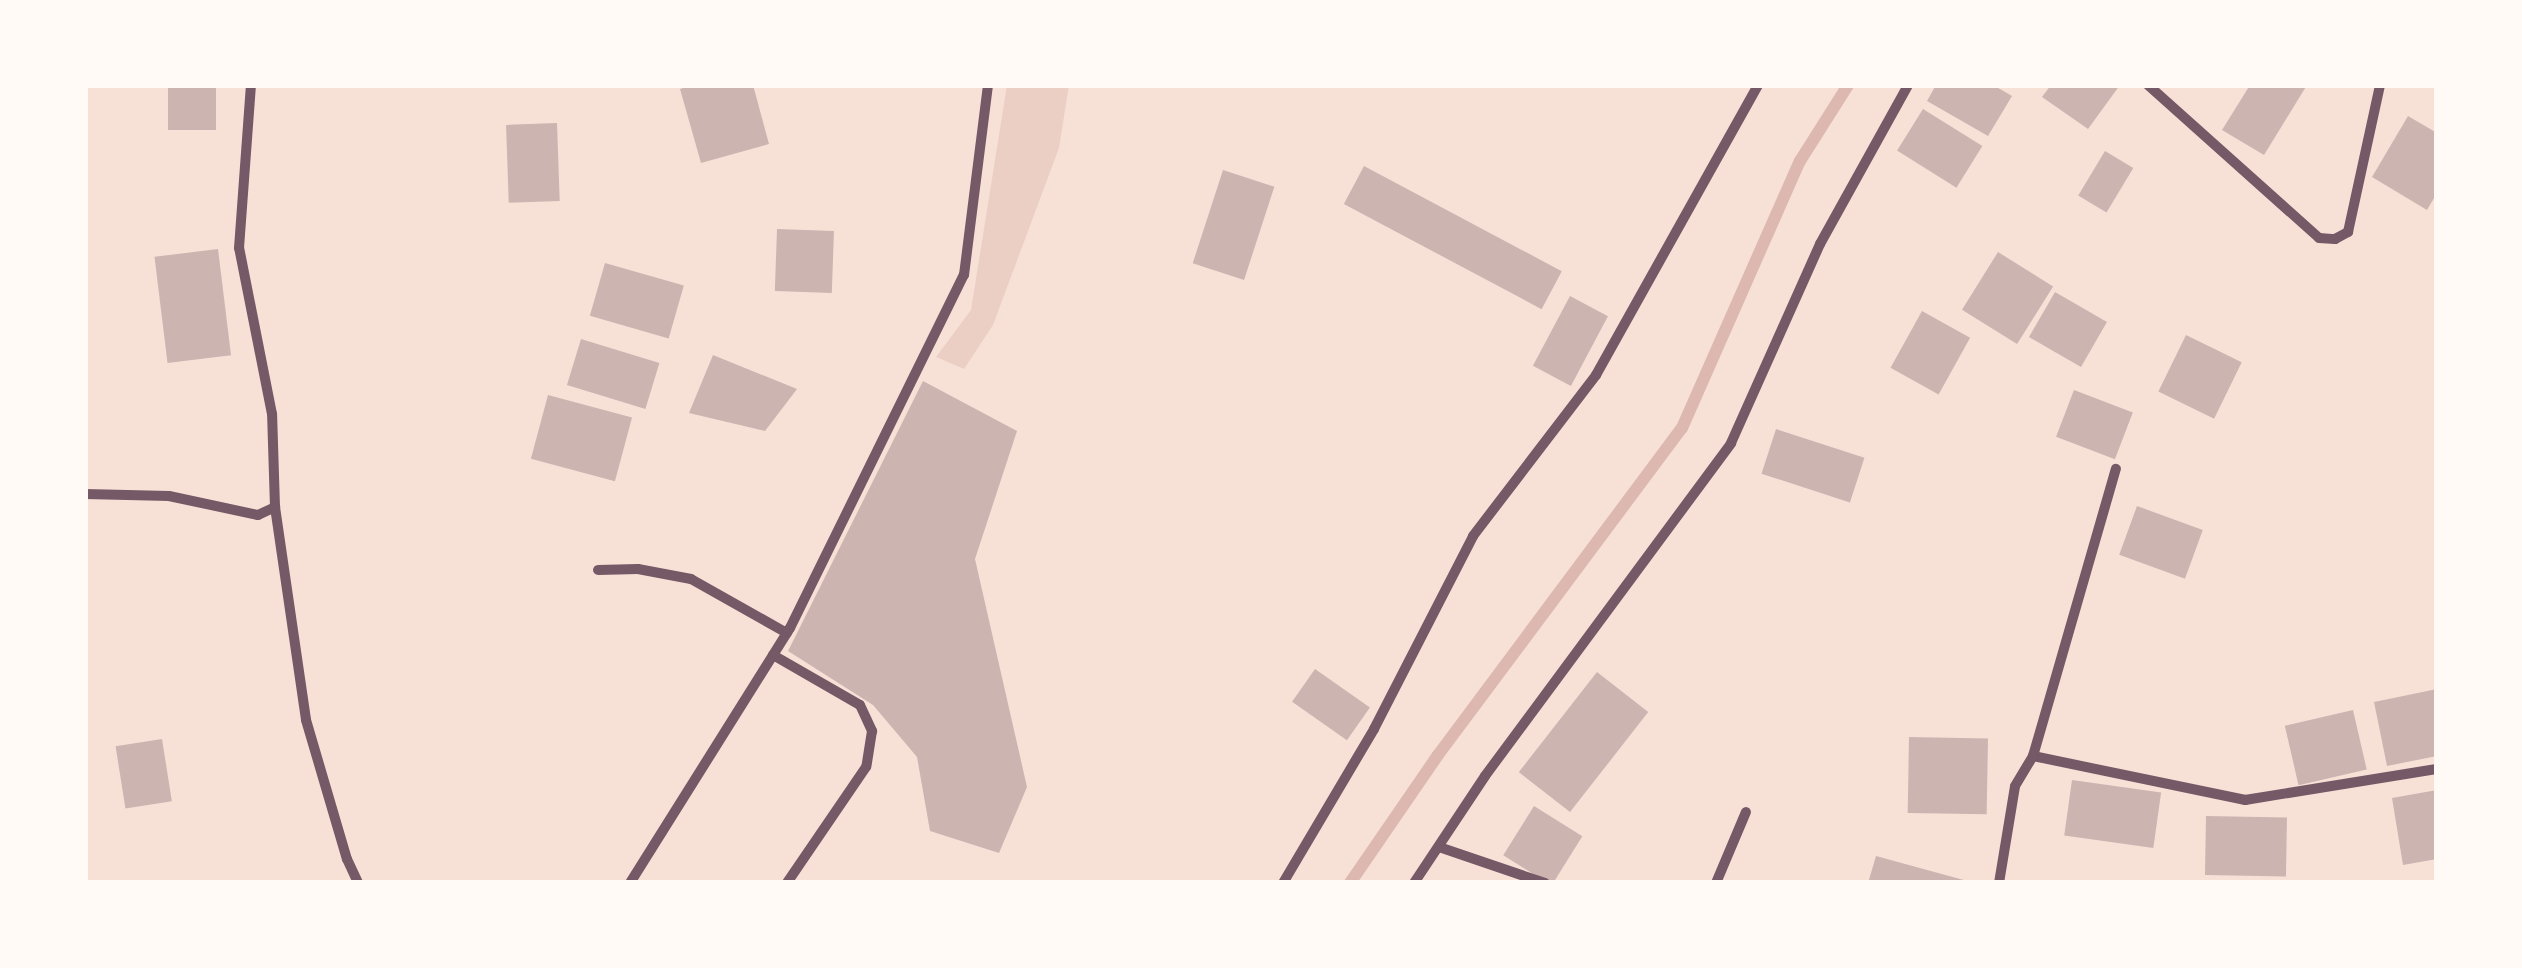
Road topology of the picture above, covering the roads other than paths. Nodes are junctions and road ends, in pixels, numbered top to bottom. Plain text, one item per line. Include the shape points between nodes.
1 (251, 85) edge
2 (988, 85) edge
3 (1758, 85) edge
4 (1908, 85) edge
5 (2148, 85) edge
6 (2380, 85) edge
7 (2116, 469) dead end
8 (85, 494) edge
9 (275, 507) junction
10 (598, 570) dead end
11 (787, 633) junction
12 (773, 655) junction
13 (2033, 756) junction
14 (2437, 770) edge
15 (1746, 812) dead end
16 (1439, 846) junction
17 (358, 883) edge
18 (630, 883) edge
19 (787, 883) edge
20 (1283, 883) edge
21 (1414, 883) edge
22 (1545, 883) edge
23 (1716, 883) edge
24 (1998, 883) edge

1 - 9 street via 239,248 272,414
2 - 11 street via 964,275
3 - 20 street via 1596,375 1473,536 1374,729
4 - 16 street via 1820,244 1731,443
5 - 6 street via 2319,238 2335,239 2348,232
7 - 13 street
8 - 9 street via 170,496 258,516
9 - 17 street via 306,720
10 - 11 street via 638,568 692,579
11 - 12 street
12 - 18 street
12 - 19 street via 860,705 872,731 866,767
13 - 14 street via 2245,800
13 - 24 street via 2015,786
15 - 23 street
16 - 21 street
16 - 22 street

